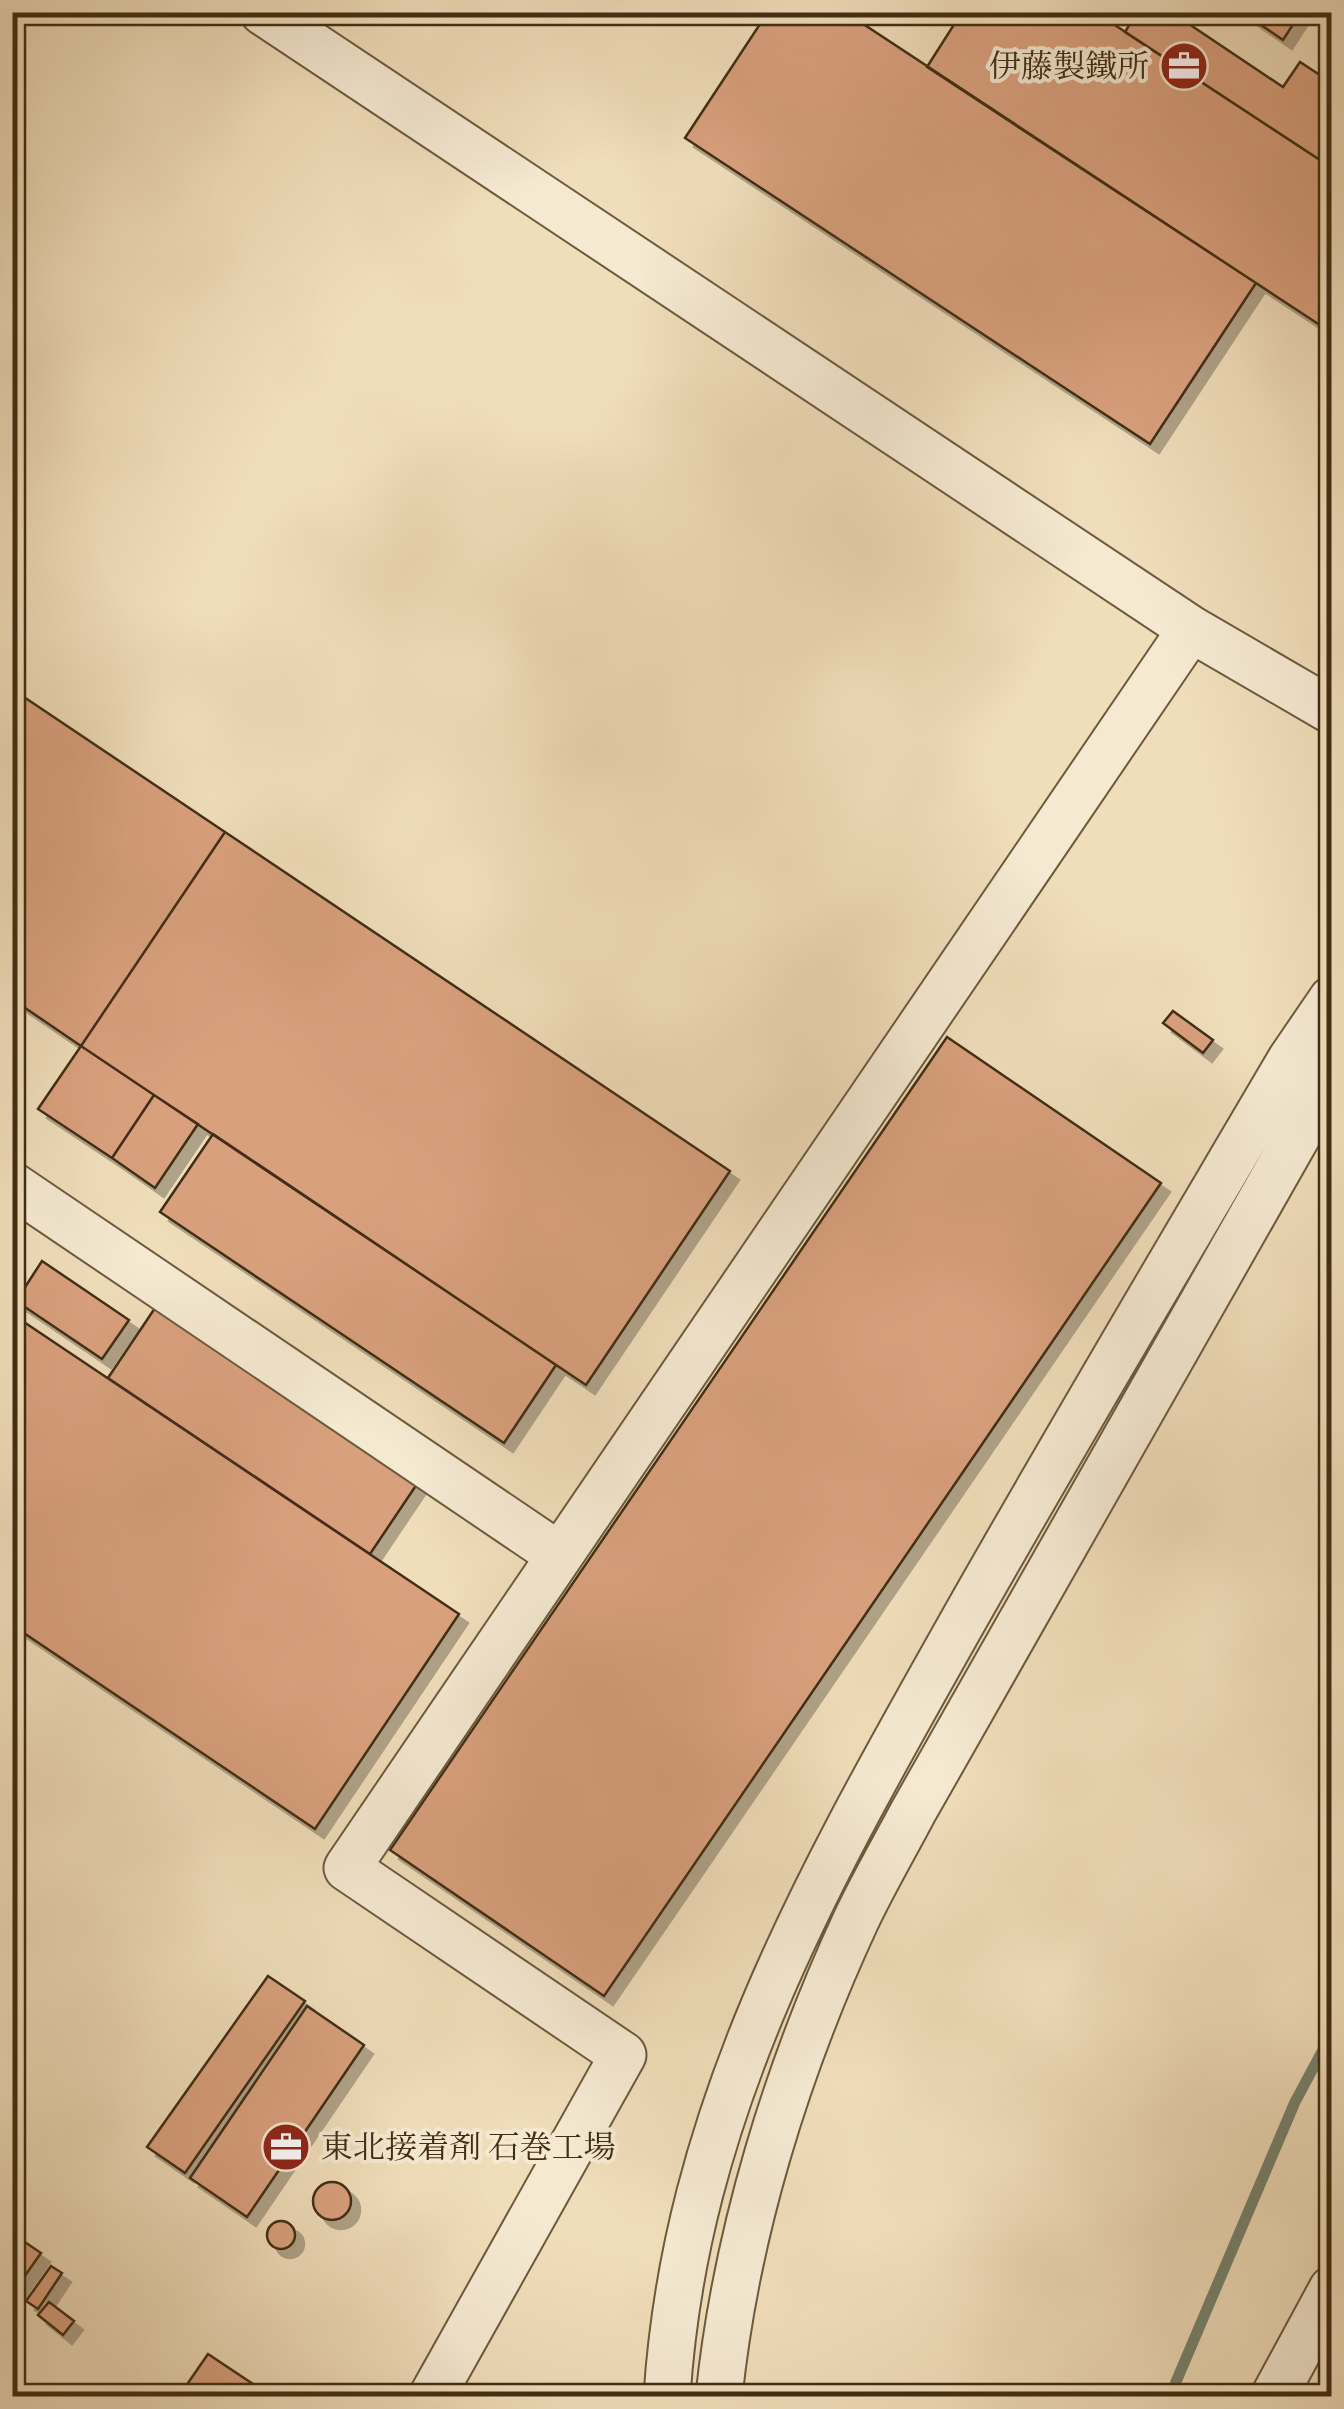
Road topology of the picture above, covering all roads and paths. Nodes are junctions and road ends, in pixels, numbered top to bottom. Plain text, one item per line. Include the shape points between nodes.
1 (263, 12) edge
2 (1191, 629) junction
3 (1332, 710) edge
4 (1332, 1000) edge
5 (1332, 1075) edge
6 (12, 1185) edge
7 (560, 1555) junction
8 (1332, 2289) edge
9 (432, 2396) edge
10 (667, 2396) edge
11 (718, 2396) edge
12 (1274, 2396) edge

1 - 2 street
2 - 3 street
2 - 7 street
4 - 10 street via 1057,1456 841,1837 730,2090 689,2226
5 - 11 street via 856,1921 762,2173
6 - 7 street
7 - 9 street via 347,1868 623,2055
8 - 12 street

